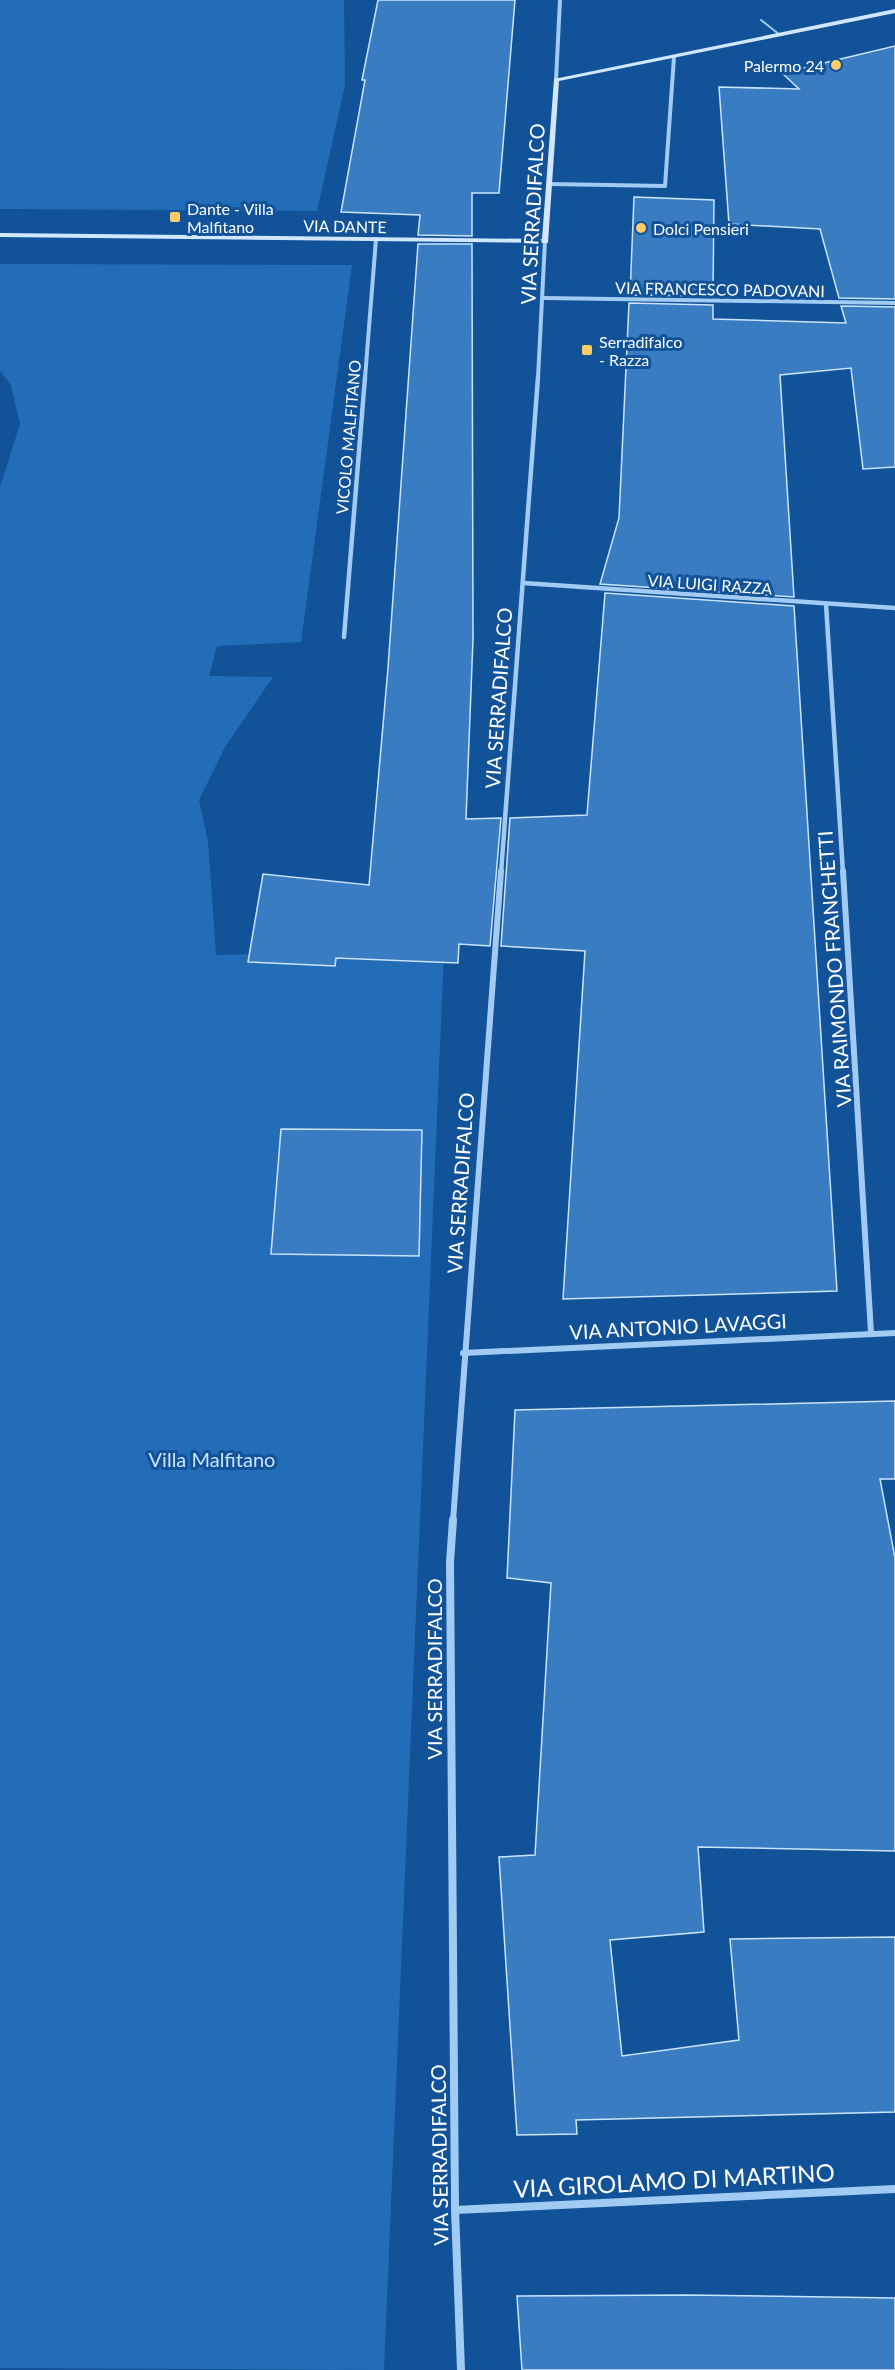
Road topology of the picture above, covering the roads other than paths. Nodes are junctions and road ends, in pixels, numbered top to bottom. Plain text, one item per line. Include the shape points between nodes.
1 (560, 0) edge
2 (895, 11) edge
3 (761, 20) dead end
4 (780, 35) junction
5 (674, 57) junction
6 (556, 80) junction
7 (550, 184) junction
8 (0, 235) edge
9 (376, 239) junction
10 (545, 241) junction
11 (544, 298) junction
12 (895, 303) edge
13 (523, 583) junction
14 (826, 603) junction
15 (895, 608) edge
16 (344, 637) dead end
17 (871, 1333) junction
18 (895, 1333) edge
19 (464, 1353) junction
20 (895, 2189) edge
21 (455, 2210) junction
22 (461, 2370) edge

1 - 6 street, VIA SERRADIFALCO
2 - 4 street
3 - 4 lane
4 - 5 street
5 - 6 street
5 - 7 street via 665,186
6 - 7 street, VIA SERRADIFALCO
7 - 10 street, VIA SERRADIFALCO
8 - 9 street, VIA DANTE
9 - 10 street, VIA DANTE
9 - 16 street, VICOLO MALFITANO
10 - 11 street, VIA SERRADIFALCO
11 - 12 street, VIA FRANCESCO PADOVANI
11 - 13 street, VIA SERRADIFALCO
13 - 14 street, VIA LUIGI RAZZA
13 - 19 street, VIA SERRADIFALCO
14 - 15 street, VIA LUIGI RAZZA
14 - 17 street, VIA RAIMONDO FRANCHETTI
17 - 18 street, VIA ANTONIO LAVAGGI
17 - 19 street, VIA ANTONIO LAVAGGI
19 - 21 street, VIA SERRADIFALCO via 450,1563
20 - 21 street, VIA GIROLAMO DI MARTINO
21 - 22 street, VIA SERRADIFALCO

